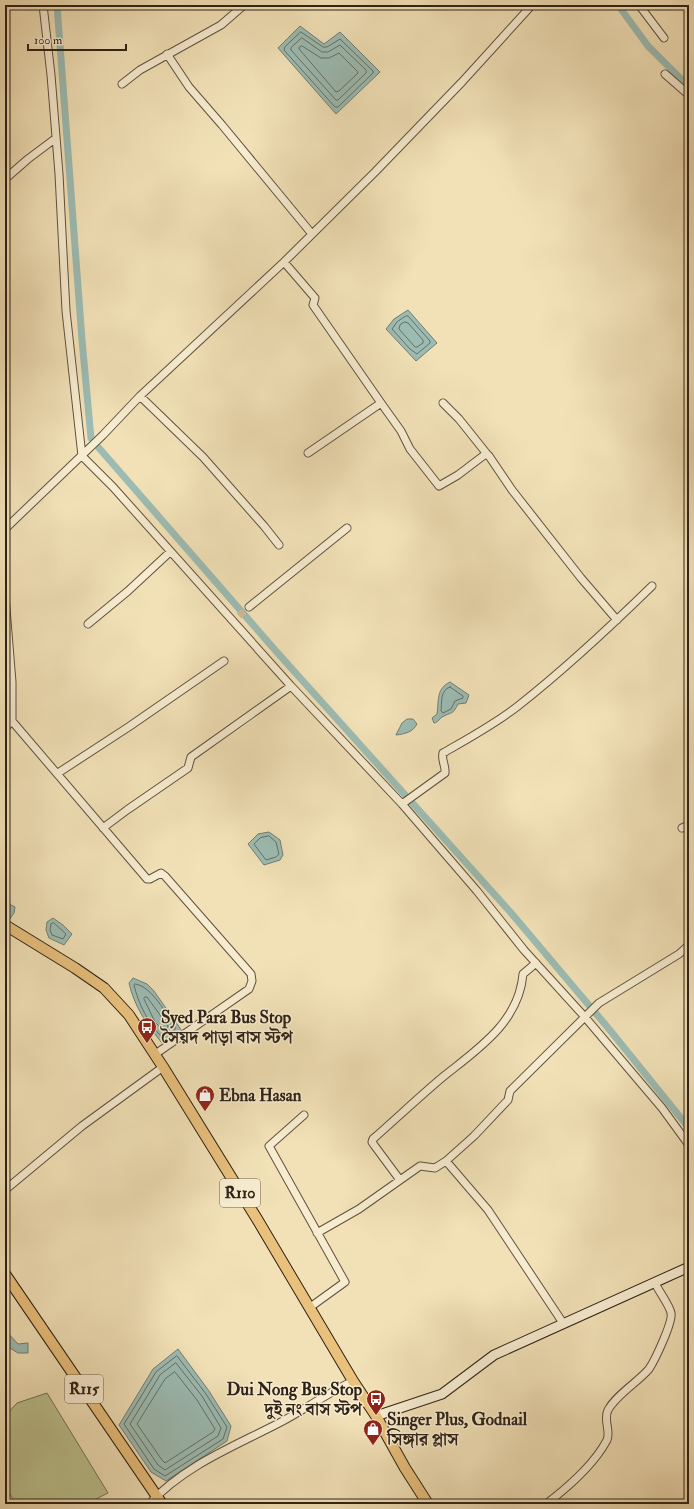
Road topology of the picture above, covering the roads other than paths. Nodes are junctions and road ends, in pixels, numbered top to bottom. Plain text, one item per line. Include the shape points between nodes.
1 (43, 5) edge
2 (244, 5) edge
3 (532, 5) edge
4 (639, 5) edge
5 (664, 38) dead end
6 (167, 54) junction
7 (665, 74) dead end
8 (122, 84) dead end
9 (689, 95) edge
10 (56, 138) junction
11 (5, 179) edge
12 (312, 234) junction
13 (284, 262) junction
14 (140, 396) junction
15 (381, 403) junction
16 (444, 403) dead end
17 (308, 453) dead end
18 (487, 454) junction
19 (82, 456) junction
20 (347, 528) dead end
21 (5, 529) edge
22 (279, 545) dead end
23 (170, 552) junction
24 (652, 586) dead end
25 (5, 596) edge
26 (249, 607) tunnel mouth
27 (617, 620) junction
28 (88, 624) dead end
29 (6, 631) edge
30 (224, 661) dead end
31 (291, 686) junction
32 (12, 721) junction
33 (5, 728) edge
34 (58, 773) junction
35 (405, 802) junction
36 (103, 828) junction
37 (5, 926) edge
38 (689, 945) edge
39 (536, 963) junction
40 (587, 1014) junction
41 (154, 1055) junction
42 (163, 1067) junction
43 (304, 1115) dead end
44 (689, 1145) edge
45 (446, 1161) junction
46 (400, 1180) junction
47 (5, 1190) edge
48 (317, 1233) junction
49 (689, 1267) edge
50 (5, 1274) edge
51 (655, 1283) junction
52 (309, 1308) junction
53 (563, 1323) junction
54 (353, 1381) junction
55 (376, 1416) junction
56 (160, 1500) edge
57 (149, 1504) edge
58 (428, 1504) edge
59 (546, 1504) edge

1 - 10 street
2 - 6 street via 221,25
3 - 12 street via 462,82
4 - 5 street
6 - 8 street
6 - 12 street via 189,88
7 - 9 street
10 - 11 street
10 - 19 street via 66,311
12 - 13 street
13 - 14 street
13 - 15 street via 315,298 313,305
14 - 19 street
14 - 22 street via 203,457
15 - 17 street
15 - 18 street via 410,449 439,486
16 - 18 street
18 - 27 street via 512,490
19 - 21 street
19 - 23 street
20 - 26 street
23 - 28 street
23 - 31 street via 236,618
24 - 27 street
25 - 29 street
27 - 35 street via 517,707 444,753 442,757 445,773
29 - 32 street via 12,682
30 - 34 street
31 - 35 street
31 - 36 street via 191,758 188,768
32 - 33 street
32 - 34 street
34 - 36 street
35 - 39 street
36 - 41 street via 147,879 161,873 165,876 251,974 250,989
37 - 41 main road, R110 via 104,988 129,1015
38 - 40 street via 679,954 599,1003
39 - 40 street
39 - 46 street via 523,974 517,1001 488,1041 373,1139 372,1142
40 - 44 street
40 - 45 street via 510,1091 508,1100 474,1136
41 - 42 main road, R110
42 - 47 street via 82,1126
42 - 52 main road, R110
43 - 48 street via 269,1146
45 - 46 street via 435,1168 420,1166
45 - 53 street via 488,1210
46 - 48 street via 359,1209
48 - 52 street via 345,1282
49 - 51 street
50 - 56 main road, R115
51 - 53 street
51 - 59 street via 671,1312 670,1324 649,1368 608,1410 608,1438 597,1455 572,1483
52 - 54 main road, R110
53 - 55 street via 494,1356 442,1394
54 - 55 main road, R110
54 - 56 street via 279,1423 216,1454 175,1482
55 - 58 main road, R110
56 - 57 street

